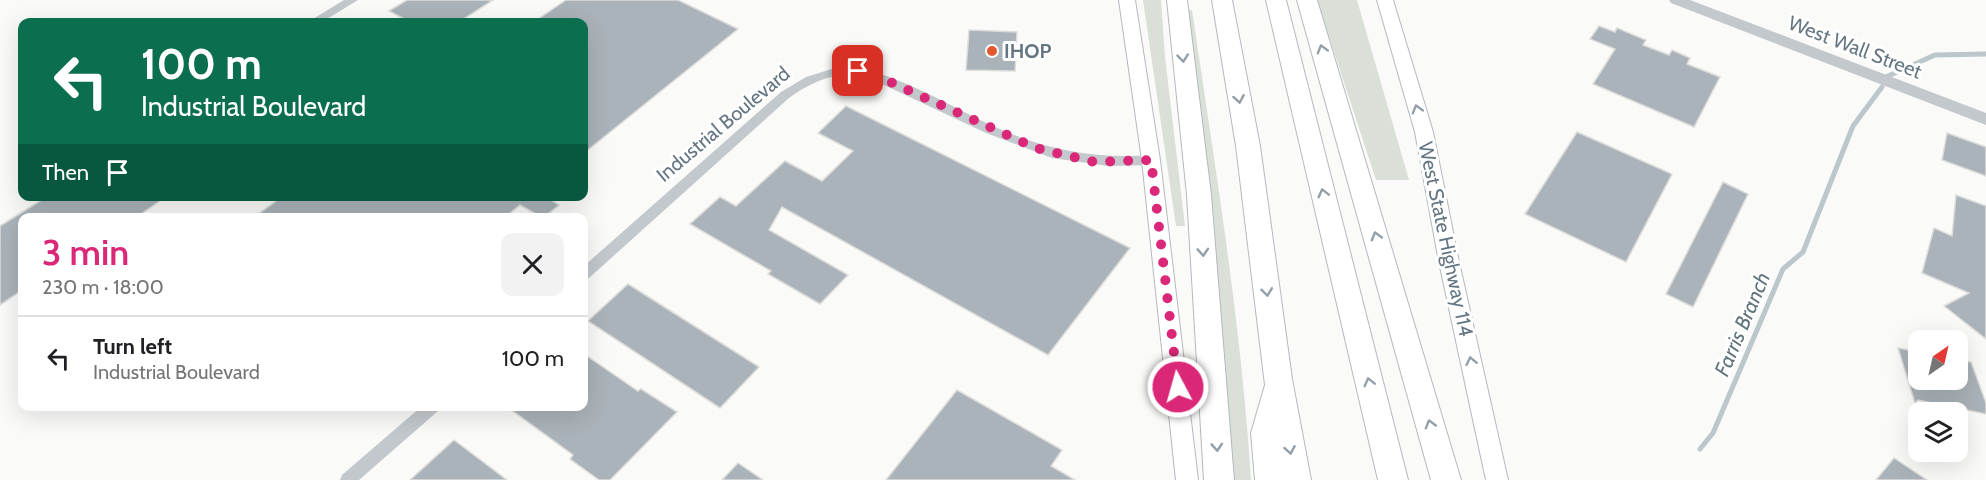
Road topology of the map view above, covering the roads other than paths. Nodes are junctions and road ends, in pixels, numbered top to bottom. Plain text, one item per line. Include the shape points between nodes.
1 (351, 0) edge
2 (1127, 0) edge
3 (1177, 0) edge
4 (1222, 0) edge
5 (1276, 0) edge
6 (1307, 0) edge
7 (1385, 0) edge
8 (1676, 0) edge
9 (321, 18) edge
10 (1986, 119) edge
11 (1151, 160) junction
12 (588, 269) edge
13 (1278, 379) junction
14 (427, 411) edge
15 (1499, 478) edge
16 (348, 480) edge
17 (1187, 480) edge
18 (1219, 480) edge
19 (1270, 480) edge
20 (1296, 480) edge
21 (1393, 480) edge
22 (1446, 480) edge

1 - 9 street
2 - 11 main road
3 -> 18 highway via 1199,195
4 -> 13 highway via 1248,146
21 -> 5 highway
22 -> 6 highway
15 -> 7 main road, West State Highway 114 via 1449,262 1424,132
8 - 10 street, West Wall Street
11 - 12 street, Industrial Boulevard via 1094,162 1070,158 995,131 879,77 858,71 836,72 799,84 785,95
11 - 17 main road
13 - 19 highway via 1266,433
13 -> 20 highway
14 - 16 street

